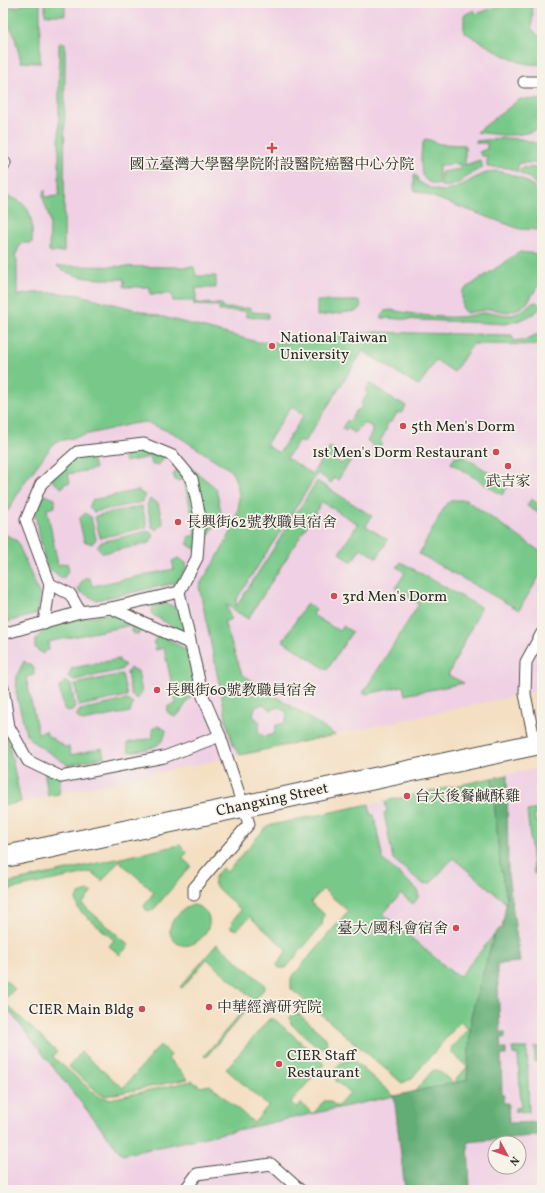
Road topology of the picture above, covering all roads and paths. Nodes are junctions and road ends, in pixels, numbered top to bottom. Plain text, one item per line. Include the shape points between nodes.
1 (524, 82) dead end
2 (542, 82) edge
3 (50, 584) junction
4 (178, 592) junction
5 (111, 608) junction
6 (80, 612) junction
7 (44, 623) junction
8 (542, 633) edge
9 (3, 634) edge
10 (189, 643) junction
11 (3, 688) edge
12 (220, 736) junction
13 (539, 743) edge
14 (243, 806) junction
15 (3, 857) edge
16 (194, 895) dead end
17 (185, 1190) edge
18 (300, 1190) edge

1 - 2 lane
3 - 4 lane via 26,520 40,484 77,452 144,444 173,456 192,479 200,517 197,558
3 - 6 lane via 70,594
3 - 7 lane
4 - 5 lane
4 - 10 lane
5 - 6 lane
5 - 10 lane
6 - 7 lane
7 - 9 lane
8 - 13 lane via 526,662 525,694
10 - 12 lane via 202,694
11 - 12 lane via 9,727 28,761 61,778 164,757
12 - 14 lane
13 - 14 street, Changxing Street
14 - 15 street, Changxing Street
14 - 16 lane via 249,824 194,888
17 - 18 lane via 197,1174 271,1164

